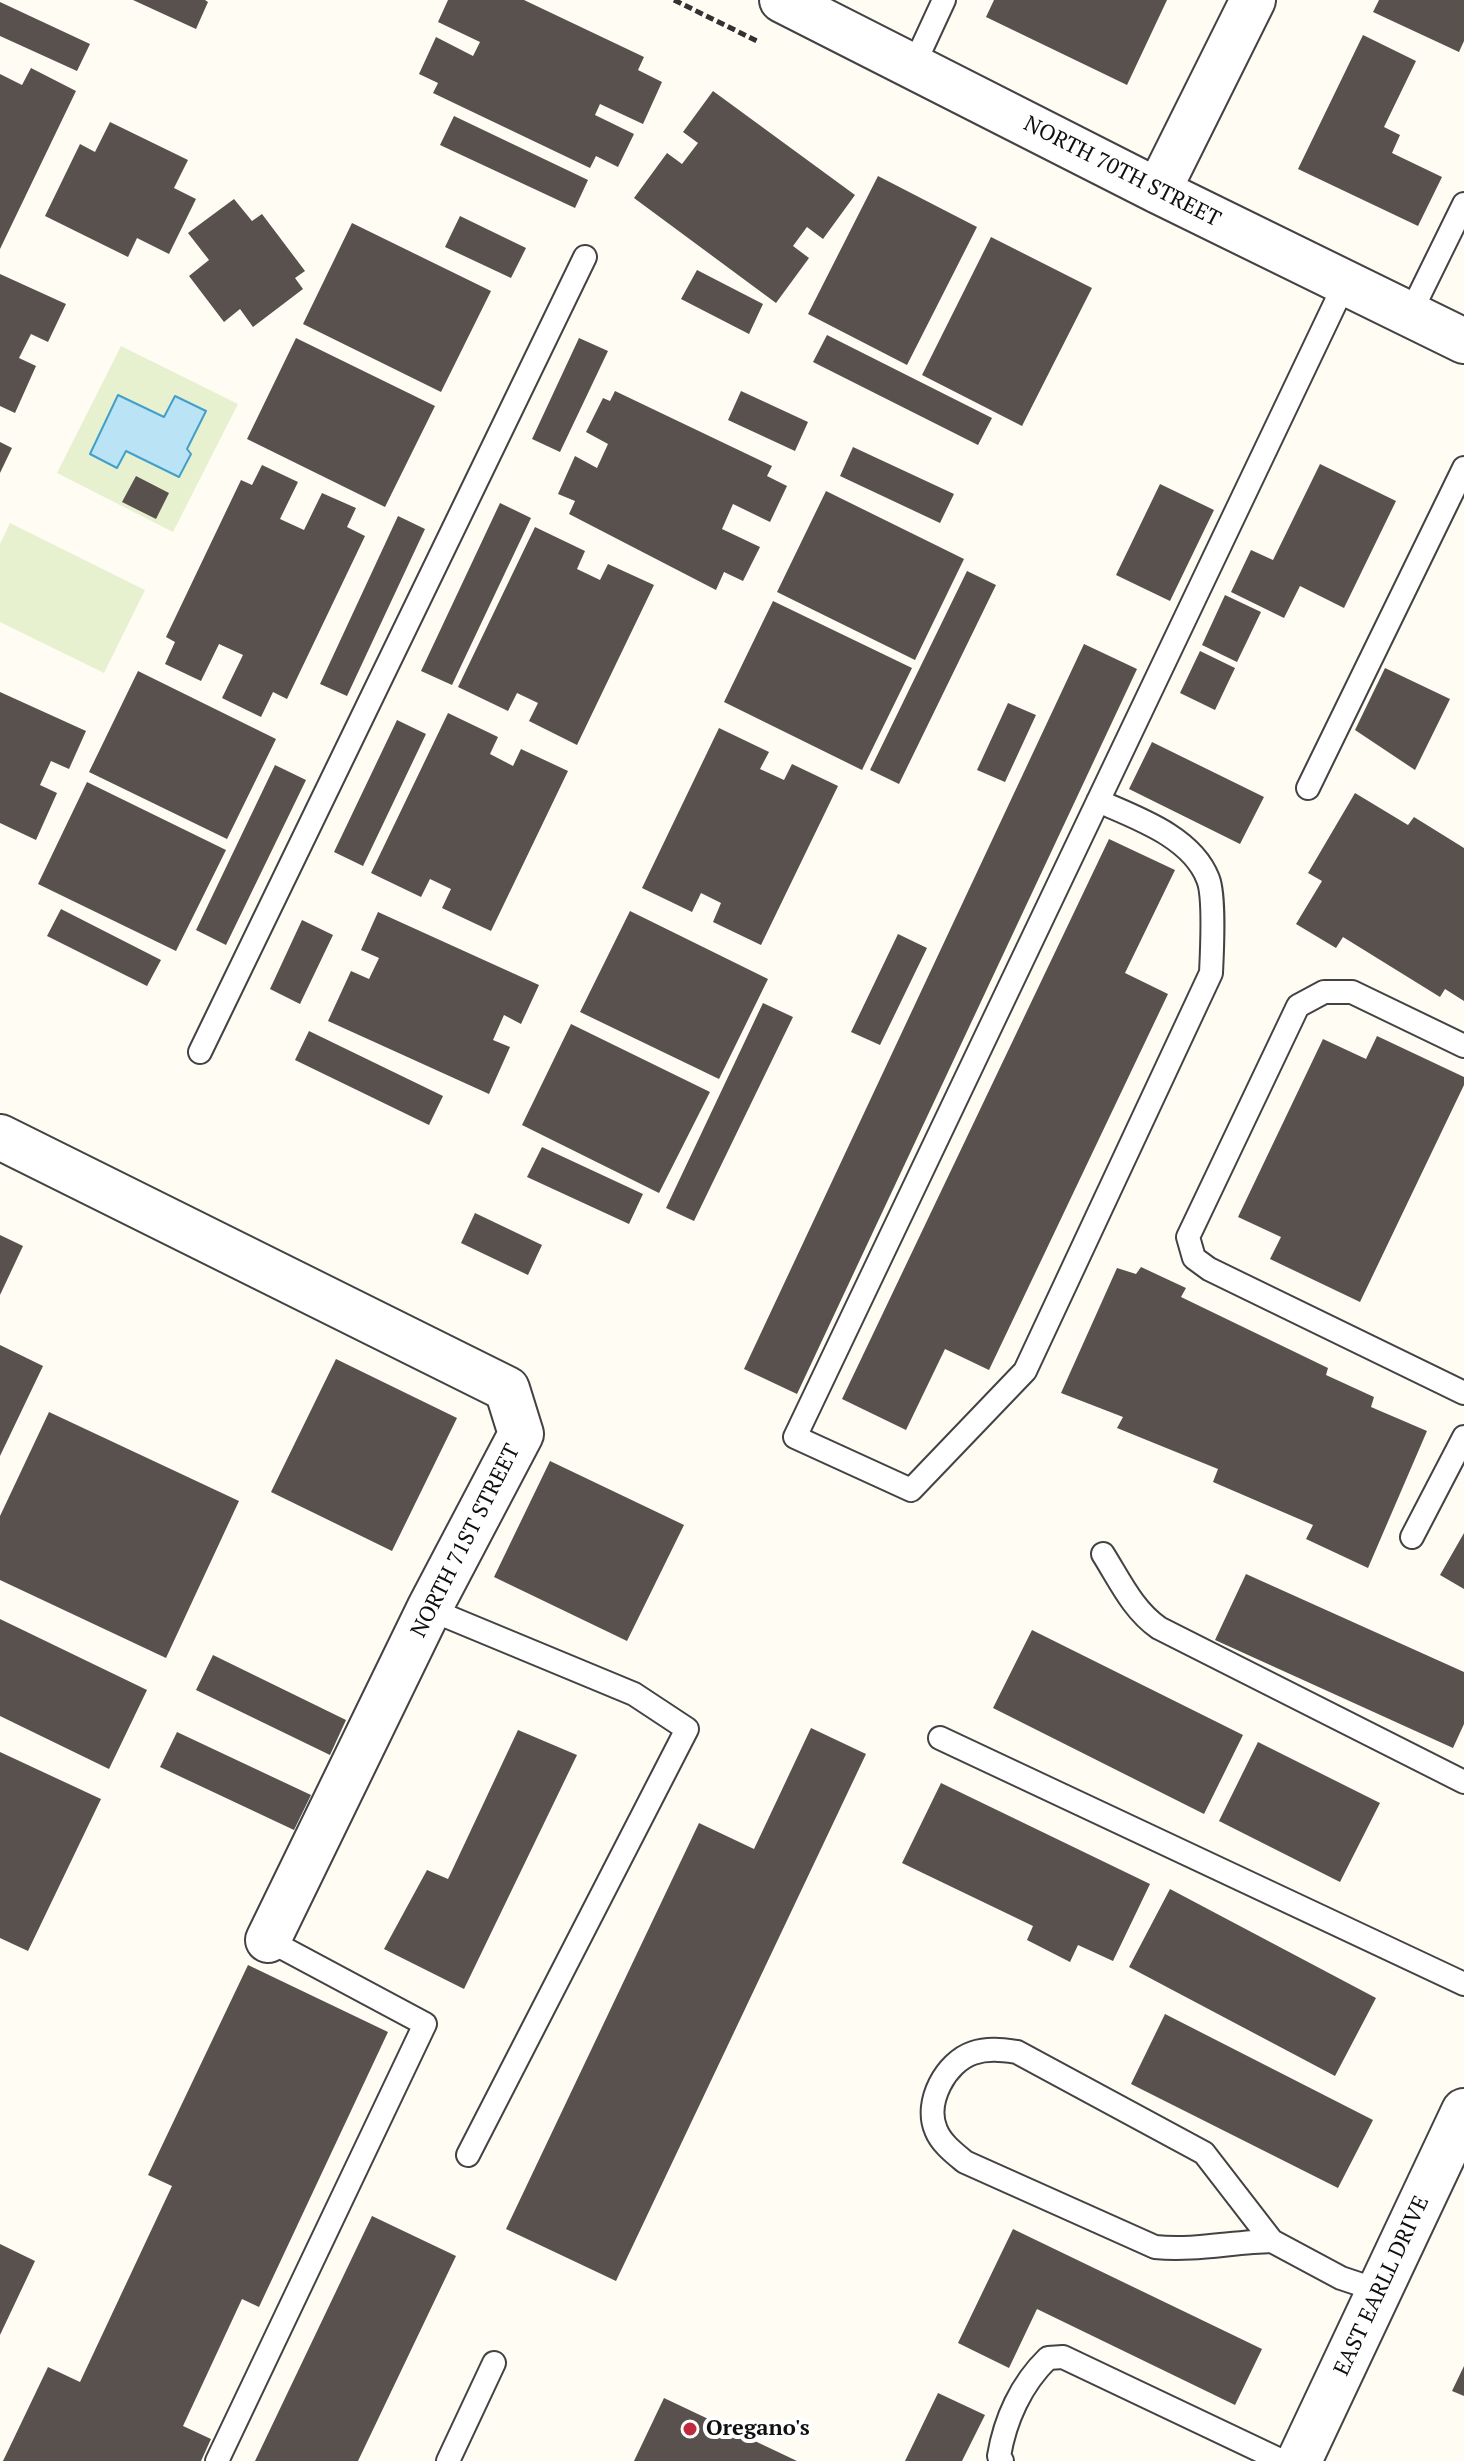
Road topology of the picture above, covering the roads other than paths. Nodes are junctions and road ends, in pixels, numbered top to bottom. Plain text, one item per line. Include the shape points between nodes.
1 (782, 0) edge
2 (944, 0) edge
3 (1253, 0) edge
4 (913, 67) junction
5 (1158, 191) junction
6 (1464, 204) edge
7 (585, 257) dead end
8 (1345, 283) junction
9 (1410, 314) junction
10 (1464, 341) edge
11 (1464, 468) edge
12 (1308, 788) dead end
13 (1098, 801) junction
14 (1464, 1046) edge
15 (200, 1052) dead end
16 (0, 1137) edge
17 (1464, 1393) edge
18 (1464, 1437) edge
19 (1412, 1537) dead end
20 (1103, 1554) dead end
21 (429, 1609) junction
22 (940, 1738) dead end
23 (1464, 1782) edge
24 (268, 1940) joint
25 (1464, 1984) edge
26 (1464, 2111) edge
27 (468, 2155) dead end
28 (1272, 2241) junction
29 (1380, 2291) junction
30 (494, 2363) dead end
31 (217, 2461) edge
32 (448, 2461) edge
33 (1002, 2461) edge
34 (1282, 2461) edge
35 (1299, 2461) edge

1 - 4 street, NORTH 70TH STREET
2 - 4 lane
3 - 5 street
4 - 5 street, NORTH 70TH STREET
5 - 8 street, NORTH 70TH STREET
6 - 9 lane
7 - 15 lane
8 - 9 street, NORTH 70TH STREET
8 - 13 lane
9 - 10 street, NORTH 70TH STREET
11 - 12 lane
13 - 13 lane via 795,1437 911,1490 1025,1371 1211,973 1209,879 1182,842
14 - 17 lane via 1352,992 1324,992 1298,1006 1188,1237 1194,1258 1209,1269
16 - 21 street, NORTH 71ST STREET via 507,1389 521,1434
18 - 19 lane
20 - 23 lane via 1136,1607 1159,1628
21 - 24 street, NORTH 71ST STREET
21 - 27 lane via 634,1694 687,1729
22 - 25 lane
24 - 31 lane via 425,2024
26 - 29 street, EAST EARLL DRIVE
28 - 28 lane via 1186,2250 1155,2247 965,2162 935,2129 932,2104 942,2077 971,2053 1017,2052 1204,2153
28 - 29 lane via 1341,2278
29 - 35 street, EAST EARLL DRIVE
30 - 32 lane
33 - 34 lane via 1002,2436 1021,2391 1048,2358 1063,2357

